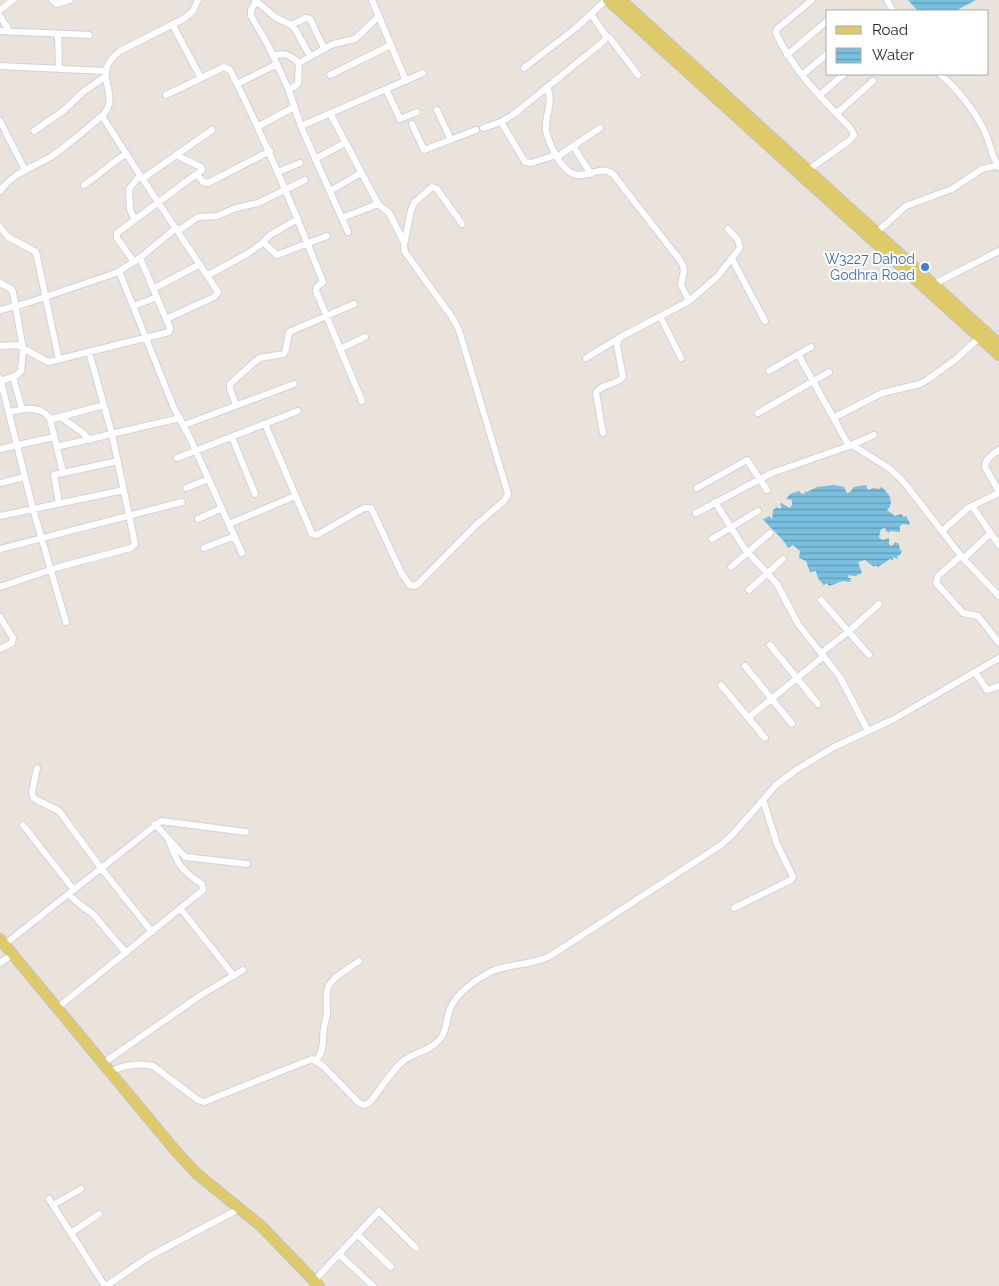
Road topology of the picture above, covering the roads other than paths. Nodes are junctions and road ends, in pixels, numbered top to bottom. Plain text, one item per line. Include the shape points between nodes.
1 (13, 0) edge
2 (52, 0) edge
3 (70, 0) edge
4 (198, 0) edge
5 (256, 0) edge
6 (372, 0) edge
7 (607, 0) edge
8 (621, 0) edge
9 (812, 0) edge
10 (0, 10) edge
11 (591, 14) junction
12 (0, 16) edge
13 (379, 16) junction
14 (826, 22) edge
15 (172, 24) junction
16 (291, 25) junction
17 (0, 31) edge
18 (10, 32) junction
19 (58, 34) junction
20 (89, 35) dead end
21 (606, 36) junction
22 (391, 46) junction
23 (324, 48) junction
24 (787, 55) junction
25 (826, 55) edge
26 (273, 56) junction
27 (310, 56) junction
28 (299, 63) junction
29 (277, 64) junction
30 (0, 66) edge
31 (524, 68) dead end
32 (59, 69) junction
33 (106, 74) junction
34 (423, 74) dead end
35 (330, 75) dead end
36 (638, 75) dead end
37 (843, 75) edge
38 (941, 75) edge
39 (802, 76) junction
40 (201, 78) junction
41 (406, 81) junction
42 (873, 81) dead end
43 (237, 84) junction
44 (547, 87) junction
45 (386, 89) junction
46 (289, 90) junction
47 (166, 95) dead end
48 (820, 95) junction
49 (294, 107) junction
50 (437, 110) dead end
51 (417, 112) dead end
52 (330, 114) junction
53 (836, 114) junction
54 (102, 116) junction
55 (0, 121) edge
56 (500, 122) junction
57 (412, 124) dead end
58 (258, 126) junction
59 (301, 126) junction
60 (600, 128) dead end
61 (212, 130) dead end
62 (34, 131) dead end
63 (451, 140) junction
64 (345, 143) junction
65 (573, 146) junction
66 (270, 151) junction
67 (126, 154) junction
68 (176, 155) junction
69 (557, 156) junction
70 (315, 158) junction
71 (300, 162) dead end
72 (998, 166) edge
73 (24, 170) junction
74 (808, 170) junction
75 (278, 172) junction
76 (362, 173) junction
77 (197, 174) junction
78 (591, 174) junction
79 (141, 177) junction
80 (305, 180) dead end
81 (84, 185) dead end
82 (0, 190) edge
83 (286, 190) junction
84 (330, 191) junction
85 (158, 201) junction
86 (378, 204) junction
87 (342, 218) junction
88 (298, 219) junction
89 (134, 220) junction
90 (462, 224) dead end
91 (0, 227) edge
92 (177, 229) junction
93 (728, 229) dead end
94 (348, 232) dead end
95 (877, 232) junction
96 (327, 236) dead end
97 (263, 242) junction
98 (404, 242) junction
99 (308, 245) junction
100 (999, 251) edge
101 (732, 259) junction
102 (137, 260) junction
103 (200, 264) junction
104 (119, 271) junction
105 (208, 275) junction
106 (0, 283) edge
107 (934, 284) junction
108 (153, 289) junction
109 (45, 297) junction
110 (156, 297) junction
111 (689, 301) junction
112 (354, 304) dead end
113 (15, 306) junction
114 (134, 306) junction
115 (0, 310) edge
116 (326, 316) junction
117 (660, 316) junction
118 (166, 319) junction
119 (765, 321) dead end
120 (990, 335) edge
121 (365, 337) dead end
122 (146, 338) junction
123 (619, 338) junction
124 (999, 344) edge
125 (0, 346) edge
126 (810, 347) dead end
127 (23, 349) junction
128 (340, 349) junction
129 (89, 352) junction
130 (798, 354) junction
131 (999, 355) edge
132 (586, 358) dead end
133 (681, 358) dead end
134 (59, 360) junction
135 (769, 371) dead end
136 (829, 372) dead end
137 (13, 377) junction
138 (1, 382) edge
139 (813, 382) junction
140 (294, 384) dead end
141 (362, 401) dead end
142 (104, 405) junction
143 (236, 405) junction
144 (22, 410) junction
145 (298, 411) dead end
146 (9, 412) junction
147 (758, 412) dead end
148 (62, 418) junction
149 (180, 418) junction
150 (833, 418) junction
151 (50, 419) junction
152 (184, 424) junction
153 (265, 424) junction
154 (603, 433) dead end
155 (112, 434) junction
156 (874, 435) dead end
157 (54, 437) junction
158 (232, 437) junction
159 (90, 440) junction
160 (17, 446) junction
161 (851, 446) junction
162 (56, 447) junction
163 (0, 449) edge
164 (999, 450) edge
165 (196, 451) junction
166 (177, 458) dead end
167 (118, 461) junction
168 (63, 473) junction
169 (25, 477) junction
170 (759, 478) junction
171 (209, 479) junction
172 (0, 483) edge
173 (186, 488) dead end
174 (697, 488) dead end
175 (124, 490) junction
176 (767, 490) dead end
177 (999, 492) edge
178 (255, 494) dead end
179 (295, 496) junction
180 (182, 502) dead end
181 (715, 502) junction
182 (59, 503) junction
183 (972, 506) junction
184 (222, 508) junction
185 (33, 509) junction
186 (758, 511) dead end
187 (696, 513) dead end
188 (129, 515) junction
189 (0, 516) edge
190 (198, 519) dead end
191 (229, 524) junction
192 (730, 527) junction
193 (942, 531) junction
194 (770, 533) dead end
195 (991, 533) junction
196 (235, 536) junction
197 (41, 538) junction
198 (712, 539) dead end
199 (999, 545) edge
200 (204, 548) dead end
201 (0, 549) edge
202 (748, 552) junction
203 (242, 553) dead end
204 (962, 557) junction
205 (784, 559) dead end
206 (731, 567) dead end
207 (50, 570) junction
208 (767, 573) junction
209 (0, 587) edge
210 (749, 590) dead end
211 (999, 596) edge
212 (820, 600) dead end
213 (879, 604) dead end
214 (0, 617) edge
215 (66, 622) dead end
216 (848, 632) junction
217 (999, 643) edge
218 (770, 645) dead end
219 (0, 649) edge
220 (823, 655) junction
221 (868, 655) dead end
222 (999, 658) edge
223 (745, 666) dead end
224 (975, 672) junction
225 (798, 678) junction
226 (721, 685) dead end
227 (999, 686) edge
228 (772, 699) junction
229 (818, 704) dead end
230 (748, 718) junction
231 (792, 724) dead end
232 (868, 731) junction
233 (765, 738) dead end
234 (37, 768) dead end
235 (763, 800) junction
236 (156, 824) junction
237 (23, 825) dead end
238 (246, 832) dead end
239 (168, 838) junction
240 (247, 864) dead end
241 (101, 868) junction
242 (72, 892) junction
243 (180, 908) junction
244 (734, 908) dead end
245 (152, 932) junction
246 (2, 942) edge
247 (126, 953) junction
248 (10, 956) junction
249 (360, 961) dead end
250 (0, 963) edge
251 (243, 970) dead end
252 (234, 976) junction
253 (56, 1008) junction
254 (316, 1060) junction
255 (105, 1068) junction
256 (81, 1189) dead end
257 (235, 1211) junction
258 (99, 1214) dead end
259 (71, 1233) junction
260 (357, 1234) junction
261 (416, 1248) dead end
262 (339, 1254) junction
263 (391, 1267) dead end
264 (315, 1284) edge
265 (373, 1286) edge

1 - 10 street
2 - 3 street via 57,4
4 - 15 street via 190,14
5 - 16 street via 275,17
5 - 26 street via 251,16
6 - 13 street
7 - 11 street
7 - 120 main road
8 - 74 main road
9 - 24 street via 776,31
11 - 21 street
11 - 31 street
12 - 18 street
13 - 22 street
13 - 23 street via 355,39
14 - 24 street
15 - 33 street via 120,50 108,62
15 - 40 street
16 - 23 street via 310,19
16 - 27 street
17 - 18 street
18 - 19 street
19 - 20 street
19 - 32 street
21 - 36 street
21 - 44 street
22 - 35 street
22 - 41 street
23 - 27 street
24 - 39 street
25 - 39 street
26 - 28 street via 290,55
26 - 29 street
27 - 28 street
28 - 46 street via 298,84
29 - 43 street
29 - 46 street
30 - 32 street
32 - 33 street
33 - 54 street via 110,102
33 - 62 street
34 - 41 street
37 - 48 street
38 - 72 street via 968,104 984,130
39 - 48 street
40 - 43 street via 226,67
40 - 47 street
41 - 45 street
42 - 53 street
43 - 58 street
44 - 56 street
44 - 69 street via 551,101 546,129
45 - 51 street via 400,119
45 - 52 street
46 - 49 street
48 - 53 street
49 - 58 street
49 - 59 street
50 - 63 street
52 - 59 street
52 - 64 street
53 - 74 street via 853,133 853,138
54 - 67 street
54 - 73 street via 73,141
55 - 73 street
56 - 63 street
56 - 69 street via 525,162
57 - 63 street via 424,150
58 - 66 street
59 - 70 street
60 - 65 street
61 - 68 street
64 - 70 street
64 - 76 street
65 - 69 street
65 - 78 street
66 - 75 street
66 - 77 street via 208,183
67 - 79 street
67 - 81 street
68 - 77 street via 201,167
68 - 79 street
69 - 78 street via 570,173
70 - 84 street
71 - 75 street
72 - 95 street via 982,169 952,189 906,206
73 - 82 street
74 - 95 main road
75 - 83 street
76 - 84 street
76 - 86 street
77 - 85 street
78 - 111 street via 603,170 613,174 682,263 681,285
79 - 85 street
79 - 89 street via 129,189
80 - 83 street
83 - 88 street
83 - 92 street via 217,216 198,217
84 - 87 street
85 - 89 street
85 - 92 street
86 - 87 street
86 - 98 street via 389,213
87 - 94 street
88 - 97 street
88 - 99 street
89 - 102 street via 116,234
90 - 98 street via 432,187 414,203
91 - 109 street via 8,237 36,252
92 - 102 street
92 - 103 street
93 - 101 street via 740,243
95 - 107 main road
96 - 99 street
97 - 99 street via 277,255
97 - 105 street
98 - 179 street via 407,257 459,330 507,498 414,586 402,574 371,508 364,508 314,536
99 - 116 street via 323,282 315,289
100 - 107 street
101 - 111 street
101 - 119 street
102 - 104 street
102 - 108 street
103 - 105 street
103 - 108 street
104 - 109 street
104 - 114 street
105 - 118 street via 217,295
106 - 113 street via 11,289
107 - 120 main road
108 - 110 street
109 - 113 street
109 - 134 street
110 - 114 street
110 - 118 street
111 - 117 street
112 - 116 street
113 - 115 street
113 - 127 street
114 - 122 street
116 - 128 street
116 - 143 street via 289,332 284,354 258,358 230,384
117 - 123 street
117 - 133 street
118 - 122 street via 169,332
120 - 124 main road
120 - 131 main road
120 - 150 street via 920,384 882,394
121 - 128 street
122 - 129 street
122 - 149 street
123 - 132 street
123 - 154 street via 617,346 623,377 596,393
125 - 127 street via 13,344
126 - 130 street
127 - 134 street via 45,362
127 - 137 street via 21,371
128 - 141 street
129 - 134 street
129 - 142 street
130 - 135 street
130 - 139 street
136 - 139 street
137 - 138 street
137 - 144 street
138 - 146 street
139 - 147 street
139 - 150 street
140 - 143 street
142 - 148 street
142 - 155 street
143 - 152 street
144 - 146 street
144 - 151 street via 43,412
145 - 153 street
146 - 160 street
148 - 151 street
148 - 159 street
149 - 152 street
149 - 155 street
150 - 161 street
151 - 157 street
152 - 165 street
153 - 158 street
153 - 179 street
155 - 159 street
155 - 167 street
156 - 161 street
157 - 160 street
157 - 162 street
158 - 165 street
158 - 178 street
159 - 162 street
160 - 163 street
160 - 169 street
161 - 170 street
161 - 193 street via 898,475
162 - 168 street
164 - 177 street via 985,463
165 - 166 street
165 - 171 street
167 - 168 street
167 - 175 street
168 - 182 street via 53,477
169 - 172 street
169 - 185 street
170 - 174 street via 747,460
170 - 176 street
170 - 181 street
171 - 173 street
171 - 184 street
175 - 182 street
175 - 188 street
177 - 183 street
179 - 191 street
180 - 188 street
181 - 187 street
181 - 192 street
182 - 185 street
183 - 193 street
183 - 195 street
184 - 190 street
184 - 191 street
185 - 189 street
185 - 197 street
186 - 192 street
188 - 197 street
188 - 207 street via 134,547
191 - 196 street
192 - 198 street
192 - 202 street
193 - 204 street
194 - 202 street
195 - 199 street
195 - 204 street
196 - 200 street
196 - 203 street
197 - 201 street
197 - 207 street
202 - 206 street
202 - 208 street
204 - 211 street
204 - 217 street via 938,576 936,583 963,613 978,616
205 - 208 street
207 - 209 street
207 - 215 street
208 - 210 street
208 - 220 street via 780,588 798,624
212 - 216 street
213 - 216 street
214 - 219 street via 12,638 12,643
216 - 220 street
216 - 221 street
218 - 225 street
220 - 225 street
220 - 232 street via 840,676
222 - 224 street
223 - 228 street
224 - 227 street via 987,690
224 - 232 street
225 - 228 street
225 - 229 street
226 - 230 street
228 - 230 street
228 - 231 street
230 - 233 street
232 - 235 street via 796,770
234 - 241 street via 33,797 59,811
235 - 244 street via 777,844 793,877
235 - 254 street via 721,845 550,956 500,968 462,992 450,1008 441,1037 426,1051 402,1062 368,1103 359,1103
236 - 238 street via 166,820
236 - 239 street
236 - 241 street
237 - 242 street
239 - 240 street via 185,857
239 - 243 street via 183,870 204,887
241 - 242 street
241 - 245 street
242 - 246 street
242 - 247 street via 78,903 93,914
243 - 245 street
243 - 252 street
245 - 247 street
246 - 248 main road
246 - 253 main road
247 - 253 street
248 - 250 street
248 - 257 main road via 196,1181
249 - 254 street via 328,987 323,1048
251 - 252 street
252 - 255 street via 201,995
253 - 255 main road
254 - 255 street via 308,1059 204,1102 153,1066 144,1063
255 - 264 main road via 196,1173 261,1226
256 - 259 street via 51,1202
257 - 259 street via 150,1256 106,1286
257 - 264 main road
258 - 259 street
260 - 261 street via 379,1211
260 - 262 street
260 - 263 street
262 - 264 street
262 - 265 street

